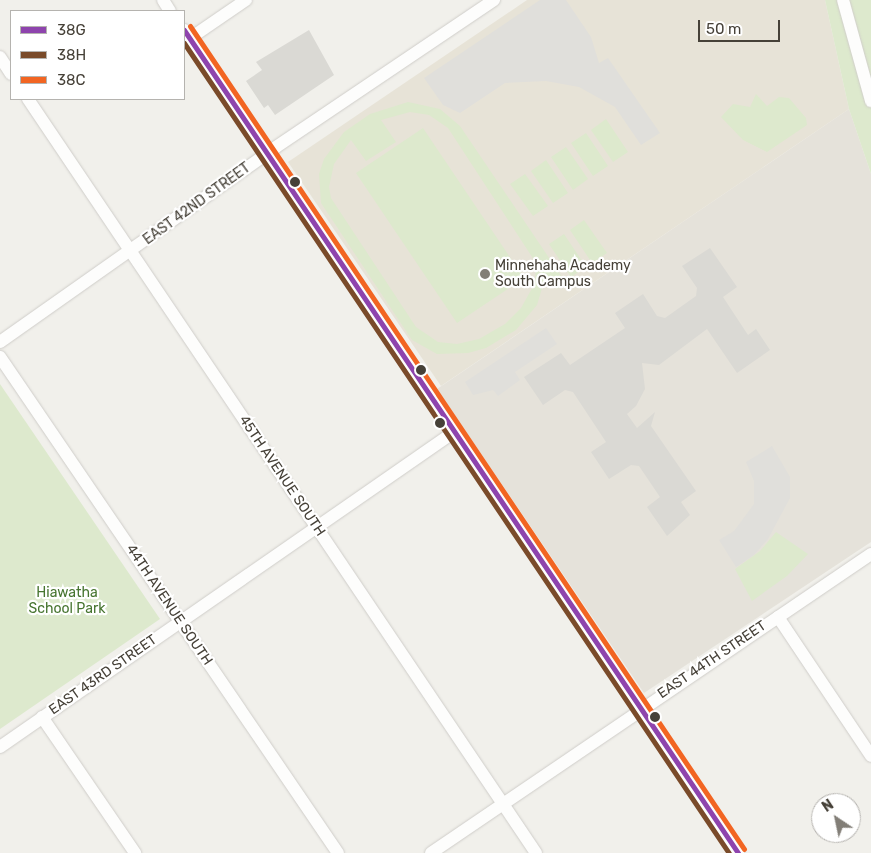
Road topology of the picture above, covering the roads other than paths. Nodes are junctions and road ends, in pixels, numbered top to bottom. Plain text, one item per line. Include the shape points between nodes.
1 (246, 0) edge
2 (494, 0) edge
3 (843, 0) edge
4 (187, 34) edge
5 (0, 57) edge
6 (10, 72) edge
7 (29, 100) edge
8 (871, 101) edge
9 (265, 155) junction
10 (131, 252) junction
11 (0, 342) edge
12 (0, 357) edge
13 (454, 432) junction
14 (316, 527) junction
15 (871, 554) edge
16 (778, 617) junction
17 (180, 622) junction
18 (640, 708) junction
19 (42, 717) junction
20 (0, 747) edge
21 (871, 756) edge
22 (502, 804) junction
23 (135, 853) edge
24 (338, 853) edge
25 (431, 853) edge
26 (536, 853) edge
27 (738, 853) edge

1 - 4 street
2 - 9 street, EAST 42ND STREET
3 - 8 street
4 - 9 street
5 - 6 street
7 - 10 street, 45TH AVENUE SOUTH
9 - 10 street, EAST 42ND STREET
9 - 13 street
10 - 11 street, EAST 42ND STREET
10 - 14 street, 45TH AVENUE SOUTH
12 - 17 street, 44TH AVENUE SOUTH
13 - 14 street, EAST 43RD STREET
13 - 18 street
14 - 17 street, EAST 43RD STREET
14 - 22 street, 45TH AVENUE SOUTH
15 - 16 street, EAST 44TH STREET
16 - 18 street, EAST 44TH STREET
16 - 21 street
17 - 19 street, EAST 43RD STREET
17 - 24 street, 44TH AVENUE SOUTH
18 - 22 street, EAST 44TH STREET
18 - 27 street
19 - 20 street, EAST 43RD STREET
19 - 23 street
22 - 25 street, EAST 44TH STREET
22 - 26 street, 45TH AVENUE SOUTH

